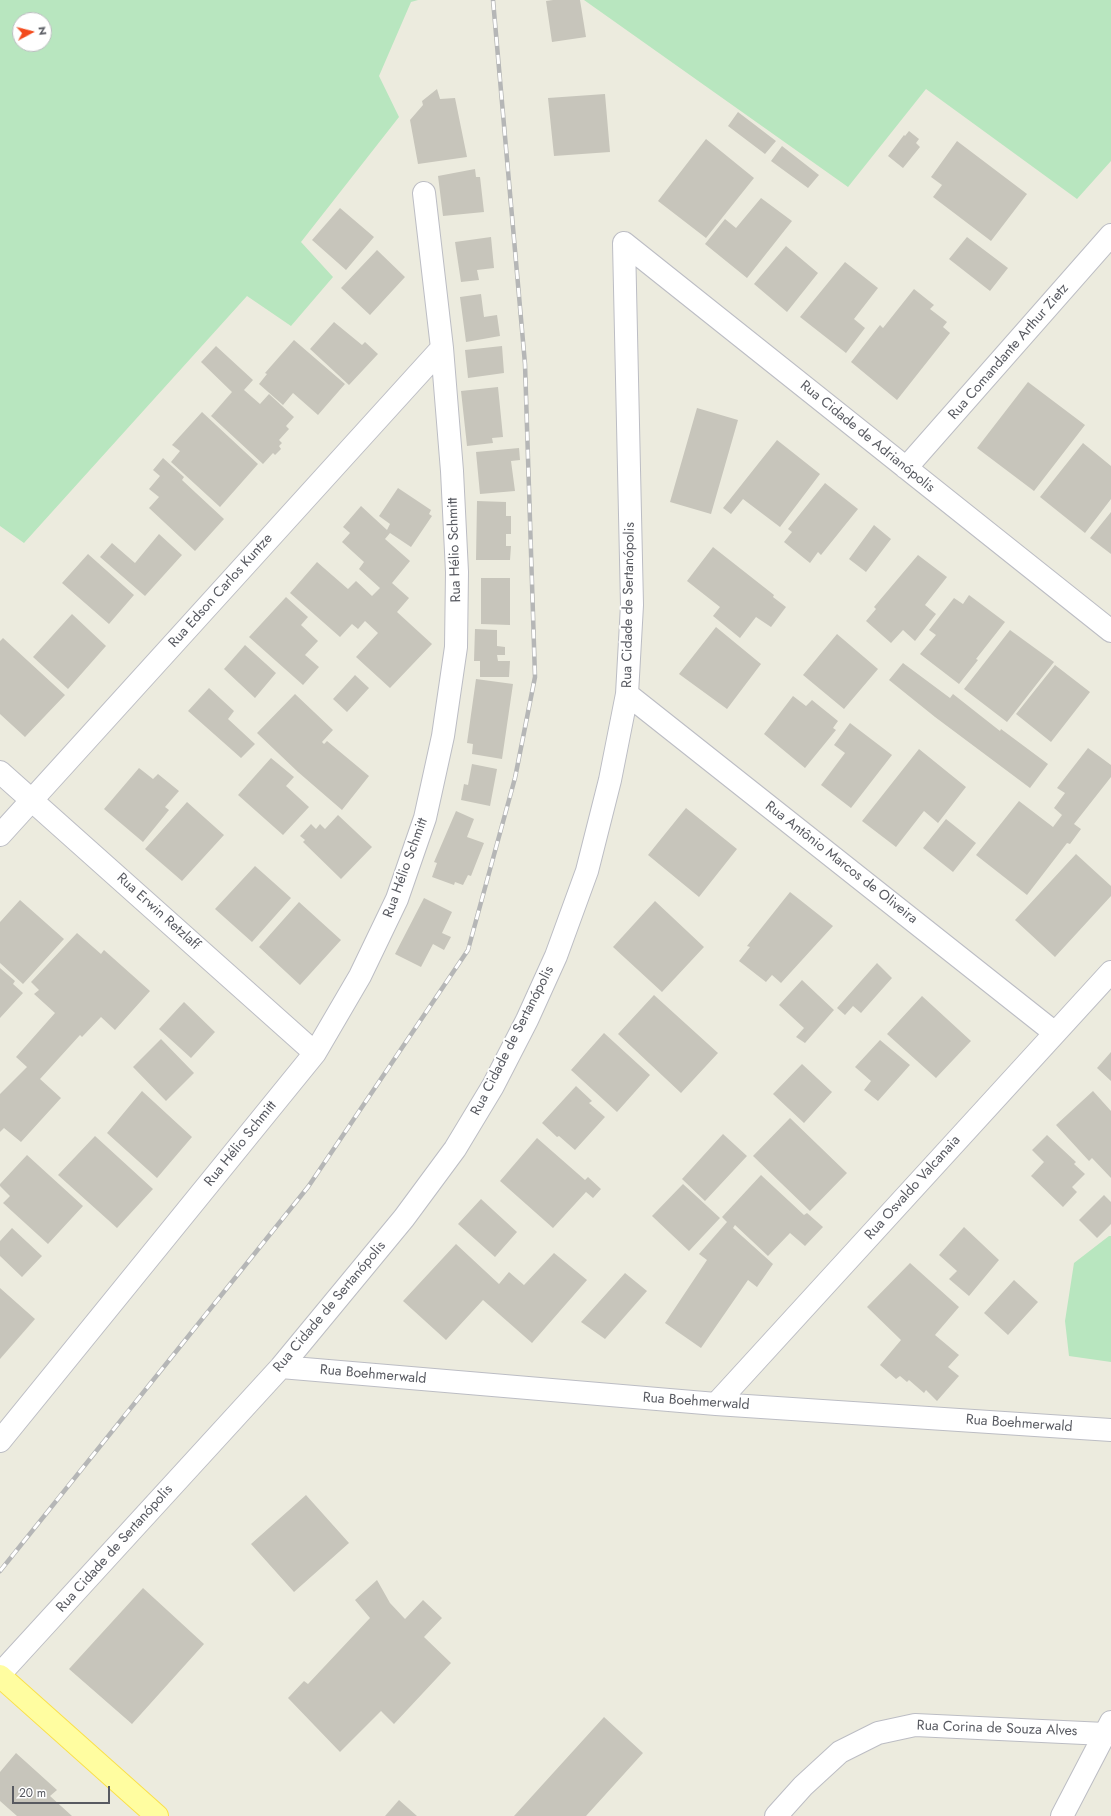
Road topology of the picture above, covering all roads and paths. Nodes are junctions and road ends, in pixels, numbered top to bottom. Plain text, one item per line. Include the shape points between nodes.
1 (424, 193) dead end
2 (1111, 235) edge
3 (624, 243) joint
4 (442, 348) junction
5 (906, 468) junction
6 (1111, 631) edge
7 (627, 694) junction
8 (0, 772) edge
9 (31, 800) junction
10 (0, 835) edge
11 (1111, 972) edge
12 (1056, 1032) junction
13 (315, 1053) junction
14 (281, 1367) junction
15 (716, 1404) junction
16 (1111, 1430) edge
17 (0, 1441) edge
18 (0, 1675) edge
19 (1108, 1728) edge
20 (157, 1816) edge
21 (776, 1816) edge
22 (1062, 1816) edge

1 - 4 street, Rua Hélio Schmitt
2 - 5 street, Rua Comandante Arthur Zietz
3 - 5 street, Rua Cidade de Adrianópolis
3 - 7 street, Rua Cidade de Sertanópolis via 632,605
4 - 9 street, Rua Edson Carlos Kuntze
4 - 13 street, Rua Hélio Schmitt via 457,572 456,648 443,736 425,818 398,899 360,976
5 - 6 street, Rua Cidade de Adrianópolis
7 - 12 street, Rua Antônio Marcos de Oliveira
7 - 14 street, Rua Cidade de Sertanópolis via 610,780 586,871 556,956 527,1020 493,1086 455,1149 404,1218
8 - 9 street, Rua Erwin Retzlaff
9 - 10 street, Rua Edson Carlos Kuntze
9 - 13 street, Rua Erwin Retzlaff
11 - 12 street, Rua Osvaldo Valcanaia
12 - 15 street, Rua Osvaldo Valcanaia
13 - 17 street, Rua Hélio Schmitt
14 - 15 street, Rua Boehmerwald
14 - 18 street, Rua Cidade de Sertanópolis
15 - 16 street, Rua Boehmerwald
18 - 20 main road
19 - 21 street, Rua Corina de Souza Alves via 915,1725 878,1733 840,1752 803,1786
19 - 22 street

